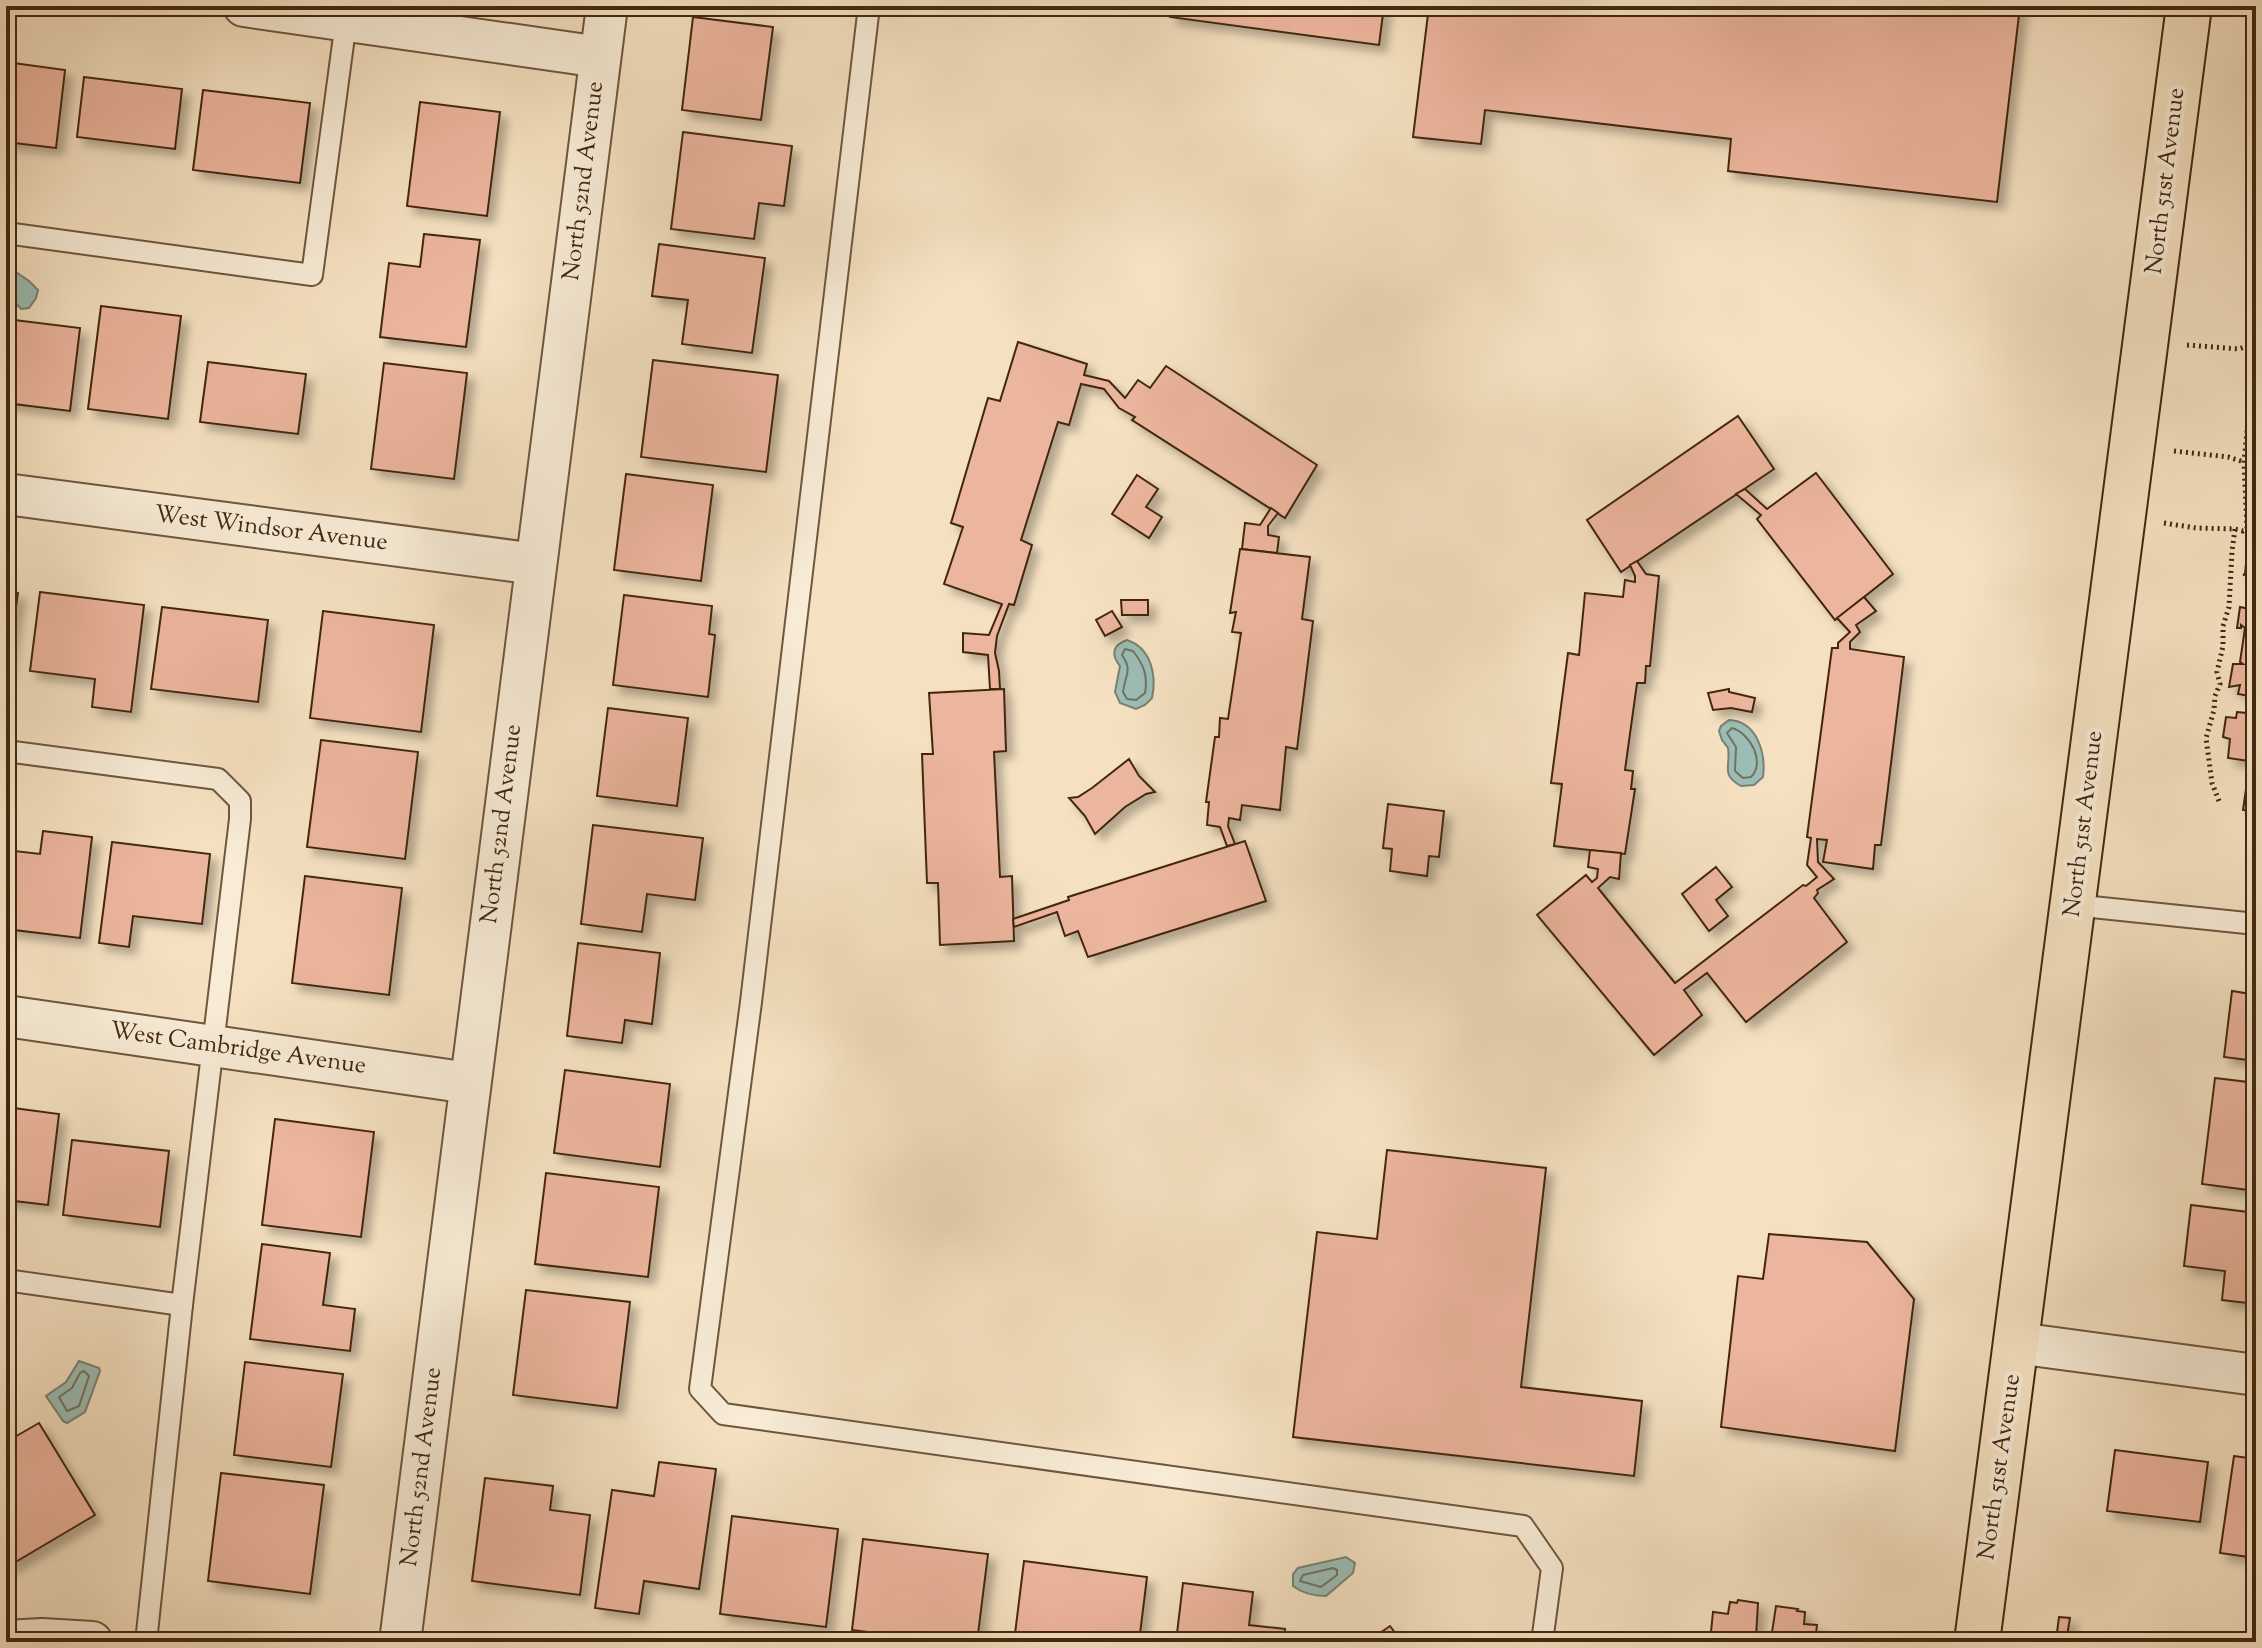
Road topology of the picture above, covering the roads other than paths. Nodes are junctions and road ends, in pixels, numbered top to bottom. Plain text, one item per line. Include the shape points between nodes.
1 (244, 6) edge
2 (607, 6) edge
3 (869, 6) edge
4 (2189, 6) edge
5 (347, 13) edge
6 (600, 57) junction
7 (6, 233) edge
8 (6, 494) edge
9 (536, 564) junction
10 (6, 751) edge
11 (2073, 905) junction
12 (2256, 924) edge
13 (6, 1016) edge
14 (214, 1045) junction
15 (469, 1083) junction
16 (6, 1280) edge
17 (182, 1305) junction
18 (2017, 1343) junction
19 (2256, 1375) edge
20 (6, 1641) edge
21 (92, 1642) edge
22 (146, 1642) edge
23 (400, 1642) edge
24 (1542, 1642) edge
25 (1977, 1642) edge

1 - 5 street
2 - 6 street, North 52nd Avenue
3 - 24 lane via 700,1389 723,1414 1523,1526 1552,1568
4 - 11 main road, North 51st Avenue
5 - 6 street
5 - 7 lane via 312,275
6 - 9 street, North 52nd Avenue
8 - 9 street, West Windsor Avenue
9 - 15 street, North 52nd Avenue
10 - 14 lane via 218,779 240,801
11 - 12 lane
11 - 18 main road, North 51st Avenue
13 - 14 street, West Cambridge Avenue
14 - 15 street, West Cambridge Avenue
14 - 17 lane
15 - 23 street, North 52nd Avenue
16 - 17 lane
17 - 22 lane
18 - 19 street
18 - 25 main road, North 51st Avenue
20 - 21 street

